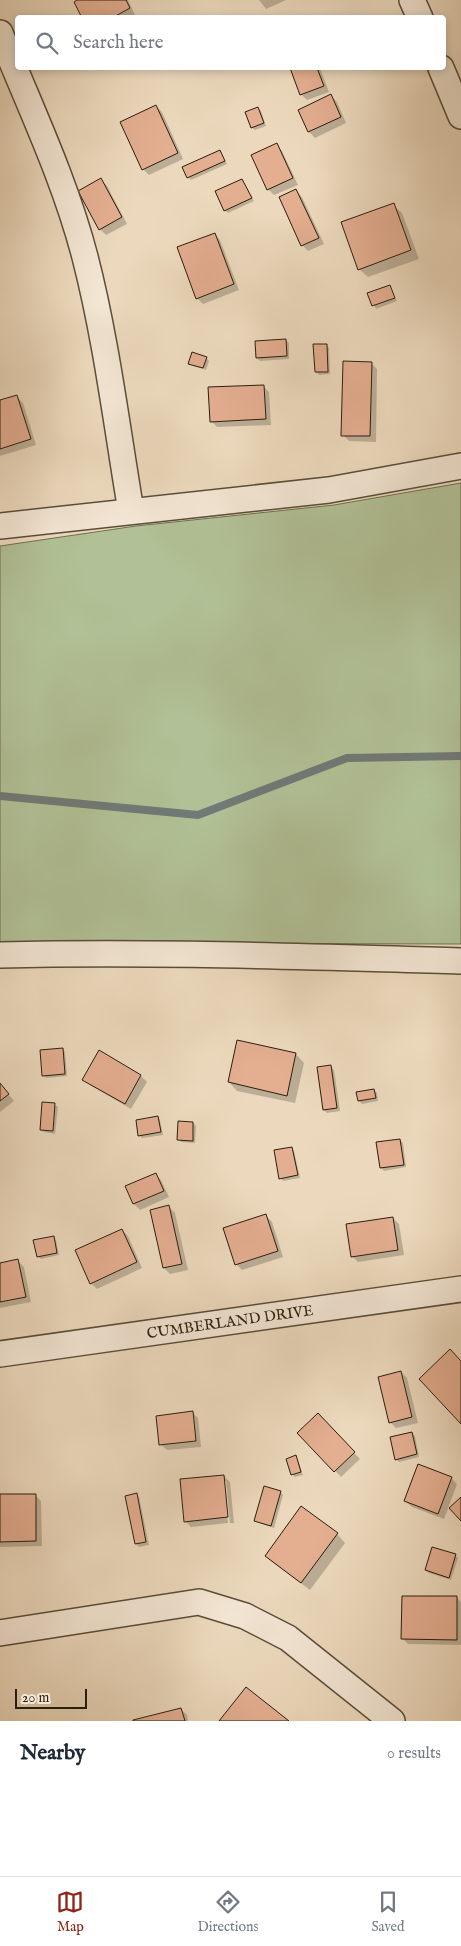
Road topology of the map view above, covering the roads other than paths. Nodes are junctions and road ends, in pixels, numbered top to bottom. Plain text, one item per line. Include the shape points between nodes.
1 (412, 0) edge
2 (419, 15) edge
3 (0, 33) edge
4 (15, 70) edge
5 (15, 70) edge
6 (442, 70) edge
7 (461, 116) edge
8 (461, 466) edge
9 (131, 511) junction
10 (0, 526) edge
11 (0, 956) edge
12 (461, 961) edge
13 (461, 1289) edge
14 (0, 1354) edge
15 (0, 1633) edge
16 (392, 1721) edge

1 - 2 street
3 - 4 street
5 - 9 street via 63,188 85,256
6 - 7 street
8 - 9 street via 329,490
9 - 10 street
11 - 12 street via 188,954
13 - 14 street, CUMBERLAND DRIVE
15 - 16 street via 199,1602 245,1616 288,1638

